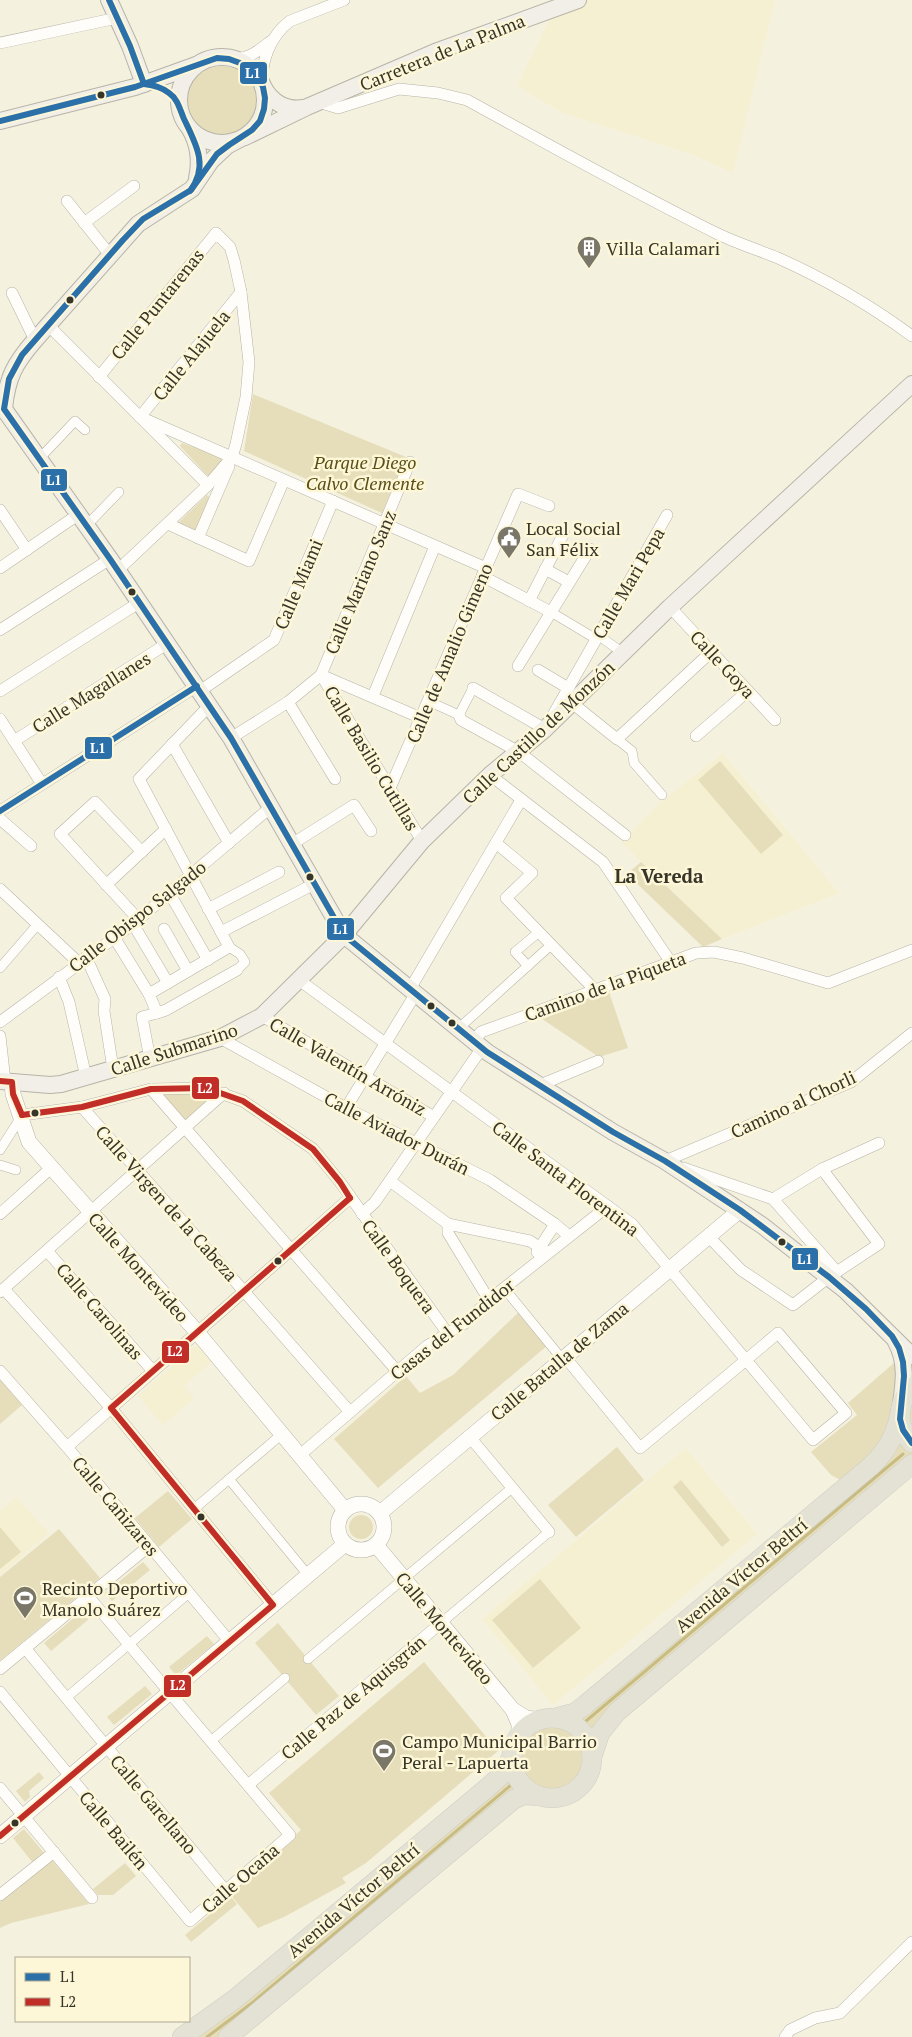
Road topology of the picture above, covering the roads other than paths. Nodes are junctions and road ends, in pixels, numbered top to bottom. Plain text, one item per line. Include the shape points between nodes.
1 (109, 0) edge
2 (344, 0) edge
3 (578, 0) edge
4 (117, 18) junction
5 (276, 36) junction
6 (0, 43) edge
7 (230, 58) junction
8 (199, 65) junction
9 (144, 84) junction
10 (263, 86) junction
11 (312, 105) junction
12 (180, 109) junction
13 (0, 121) edge
14 (188, 126) junction
15 (240, 139) junction
16 (196, 182) junction
17 (134, 186) dead end
18 (67, 201) dead end
19 (84, 223) junction
20 (110, 255) junction
21 (241, 292) junction
22 (12, 294) dead end
23 (48, 325) junction
24 (912, 336) edge
25 (35, 340) junction
26 (99, 377) junction
27 (912, 384) edge
28 (1, 409) edge
29 (140, 417) junction
30 (85, 430) dead end
31 (40, 458) junction
32 (232, 458) junction
33 (410, 462) dead end
34 (284, 480) junction
35 (208, 485) junction
36 (120, 492) dead end
37 (333, 501) junction
38 (549, 506) dead end
39 (0, 510) edge
40 (667, 515) dead end
41 (83, 519) junction
42 (168, 524) junction
43 (384, 524) junction
44 (564, 533) dead end
45 (198, 538) junction
46 (435, 546) junction
47 (590, 549) dead end
48 (27, 550) junction
49 (114, 564) junction
50 (0, 568) edge
51 (545, 570) junction
52 (484, 572) junction
53 (569, 582) junction
54 (529, 600) junction
55 (140, 602) junction
56 (670, 608) junction
57 (551, 612) junction
58 (0, 630) edge
59 (597, 637) junction
60 (168, 644) junction
61 (623, 652) junction
62 (711, 652) junction
63 (518, 666) dead end
64 (538, 670) dead end
65 (321, 675) junction
66 (198, 688) junction
67 (473, 688) joint
68 (0, 691) edge
69 (748, 691) junction
70 (373, 696) junction
71 (570, 696) junction
72 (428, 701) junction
73 (288, 702) junction
74 (210, 705) junction
75 (459, 715) junction
76 (421, 718) junction
77 (0, 719) edge
78 (775, 720) dead end
79 (545, 729) junction
80 (696, 736) dead end
81 (231, 738) junction
82 (617, 739) junction
83 (14, 741) junction
84 (172, 744) junction
85 (519, 752) junction
86 (490, 775) junction
87 (335, 779) dead end
88 (42, 784) junction
89 (390, 788) junction
90 (662, 795) dead end
91 (521, 800) junction
92 (271, 807) junction
93 (0, 811) edge
94 (0, 819) edge
95 (166, 829) junction
96 (371, 831) dead end
97 (625, 835) dead end
98 (422, 841) junction
99 (229, 842) junction
100 (496, 843) junction
101 (292, 844) junction
102 (31, 846) dead end
103 (142, 852) junction
104 (279, 872) dead end
105 (190, 876) junction
106 (314, 884) junction
107 (106, 885) junction
108 (0, 889) edge
109 (170, 894) junction
110 (208, 909) junction
111 (135, 922) junction
112 (38, 924) junction
113 (164, 929) dead end
114 (221, 932) junction
115 (539, 932) junction
116 (344, 935) junction
117 (114, 937) junction
118 (551, 945) junction
119 (229, 947) junction
120 (912, 950) edge
121 (83, 960) junction
122 (208, 960) junction
123 (670, 961) junction
124 (528, 966) junction
125 (0, 968) edge
126 (236, 970) joint
127 (188, 971) junction
128 (60, 977) junction
129 (299, 980) junction
130 (168, 983) junction
131 (596, 990) junction
132 (413, 991) junction
133 (149, 994) junction
134 (157, 1013) junction
135 (262, 1016) junction
136 (0, 1022) edge
137 (458, 1028) junction
138 (912, 1033) edge
139 (0, 1036) edge
140 (220, 1038) junction
141 (385, 1043) junction
142 (478, 1044) junction
143 (150, 1059) junction
144 (598, 1061) dead end
145 (113, 1069) junction
146 (86, 1077) junction
147 (366, 1077) junction
148 (6, 1081) edge
149 (540, 1085) junction
150 (151, 1089) junction
151 (452, 1092) junction
152 (224, 1093) junction
153 (82, 1107) junction
154 (346, 1108) junction
155 (22, 1115) junction
156 (434, 1117) junction
157 (185, 1128) junction
158 (879, 1143) dead end
159 (416, 1144) junction
160 (0, 1150) edge
161 (665, 1161) junction
162 (0, 1165) edge
163 (51, 1168) junction
164 (822, 1169) junction
165 (16, 1170) dead end
166 (138, 1171) junction
167 (390, 1181) junction
168 (350, 1198) junction
169 (773, 1199) junction
170 (608, 1206) junction
171 (740, 1210) junction
172 (91, 1213) junction
173 (0, 1214) edge
174 (362, 1214) junction
175 (448, 1224) junction
176 (555, 1224) junction
177 (569, 1236) junction
178 (709, 1237) junction
179 (291, 1250) junction
180 (545, 1250) junction
181 (48, 1251) junction
182 (670, 1269) junction
183 (833, 1275) junction
184 (504, 1288) junction
185 (2, 1291) edge
186 (244, 1291) junction
187 (489, 1300) junction
188 (197, 1332) junction
189 (448, 1334) junction
190 (892, 1336) junction
191 (912, 1356) edge
192 (563, 1358) junction
193 (746, 1360) junction
194 (0, 1371) edge
195 (153, 1371) junction
196 (397, 1371) junction
197 (912, 1386) edge
198 (111, 1408) junction
199 (901, 1408) junction
200 (350, 1412) junction
201 (282, 1434) junction
202 (469, 1436) junction
203 (912, 1442) edge
204 (67, 1447) junction
205 (300, 1455) junction
206 (912, 1464) edge
207 (229, 1479) junction
208 (512, 1488) junction
209 (194, 1509) junction
210 (345, 1510) junction
211 (380, 1513) junction
212 (549, 1532) joint
213 (345, 1544) junction
214 (376, 1545) junction
215 (149, 1546) junction
216 (308, 1575) junction
217 (403, 1578) junction
218 (189, 1593) junction
219 (88, 1596) junction
220 (273, 1605) junction
221 (441, 1623) junction
222 (230, 1642) junction
223 (129, 1644) junction
224 (25, 1648) junction
225 (308, 1658) dead end
226 (0, 1669) edge
227 (285, 1678) dead end
228 (0, 1692) edge
229 (170, 1693) junction
230 (66, 1698) junction
231 (513, 1710) junction
232 (548, 1719) junction
233 (211, 1741) junction
234 (516, 1745) junction
235 (106, 1746) junction
236 (592, 1756) junction
237 (70, 1777) junction
238 (248, 1785) junction
239 (0, 1788) edge
240 (541, 1796) junction
241 (24, 1816) junction
242 (0, 1836) edge
243 (54, 1852) junction
244 (226, 1890) junction
245 (0, 1895) edge
246 (92, 1898) dead end
247 (190, 1921) joint
248 (912, 1942) edge
249 (182, 2037) edge
250 (228, 2037) edge
251 (784, 2037) edge

1 - 4 main road
2 - 5 street via 290,21
3 - 11 main road, Carretera de La Palma via 435,52
4 - 6 street
4 - 9 main road
5 - 7 street via 248,57
5 - 10 street via 264,63
7 - 8 main road via 217,58
7 - 10 main road via 252,69
8 - 9 main road
8 - 12 main road via 183,84
9 - 12 main road via 166,90
9 - 13 main road
10 - 11 main road via 276,103 295,109
10 - 15 main road via 263,113 258,124
11 - 15 main road, Carretera de La Palma
11 - 24 street via 338,108 399,90 438,92 467,100 670,210 829,283
12 - 14 main road
14 - 15 main road via 207,140 224,143
14 - 16 main road via 200,157
15 - 16 main road via 211,160
16 - 20 main road via 190,191 138,224
17 - 19 street
18 - 19 street
19 - 20 street
20 - 23 main road
21 - 26 street, Calle Puntarenas via 230,247 216,233
21 - 29 street, Calle Alajuela
21 - 32 street via 249,362 246,397
22 - 25 street
23 - 25 main road
23 - 26 street
25 - 28 main road via 12,371
26 - 29 street
27 - 56 main road, Calle Castillo de Monzón
28 - 31 main road
29 - 32 street
29 - 35 street
30 - 31 street via 76,421
31 - 41 main road
32 - 34 street
32 - 35 street
32 - 45 street
33 - 43 street, Calle Mariano Sanz
34 - 37 street
34 - 45 street via 249,561
35 - 42 street
36 - 41 street
37 - 43 street
37 - 66 street, Calle Miami via 274,640
38 - 52 street, Calle de Amalio Gimeno via 518,494
39 - 48 street
40 - 59 street, Calle Mari Pepa
41 - 48 street
41 - 49 main road
42 - 45 street
42 - 49 street
43 - 46 street
43 - 65 street, Calle Mariano Sanz
44 - 51 street
46 - 52 street
46 - 70 street
47 - 53 street
48 - 50 street
49 - 55 main road
49 - 58 street
51 - 53 street
51 - 54 street
52 - 54 street
52 - 72 street, Calle de Amalio Gimeno
53 - 57 street
54 - 57 street
55 - 60 main road
55 - 68 street
56 - 61 main road, Calle Castillo de Monzón
56 - 62 street, Calle Goya
57 - 59 street
57 - 63 street
59 - 61 street
59 - 71 street, Calle Mari Pepa
60 - 66 main road
60 - 83 street, Calle Magallanes
61 - 71 main road, Calle Castillo de Monzón
62 - 69 street, Calle Goya
62 - 82 street
64 - 71 street
65 - 70 street
65 - 73 street
65 - 89 street, Calle Basilio Cutillas
66 - 74 main road
66 - 88 street, Calle Miami
67 - 75 street
67 - 79 street
69 - 78 street, Calle Goya
69 - 80 street
70 - 76 street
71 - 79 main road, Calle Castillo de Monzón
71 - 82 street
72 - 75 street
72 - 76 street, Calle de Amalio Gimeno
73 - 81 street
73 - 87 street
74 - 81 main road
74 - 84 street
75 - 85 street via 461,720
76 - 89 street, Calle de Amalio Gimeno
77 - 83 street
79 - 85 main road, Calle Castillo de Monzón
81 - 92 main road
82 - 90 street via 632,751 634,762
83 - 88 street
84 - 95 street via 139,779
84 - 99 street
85 - 86 main road, Calle Castillo de Monzón
85 - 97 street
86 - 91 street
86 - 98 main road, Calle Castillo de Monzón
88 - 93 street, Calle Miami
89 - 98 street, Calle Basilio Cutillas
91 - 100 street
91 - 123 street via 603,862
92 - 99 street, Calle Obispo Salgado
92 - 101 main road
94 - 102 street
95 - 103 street
95 - 105 street
96 - 101 street via 354,805
98 - 116 main road, Calle Castillo de Monzón
99 - 105 street, Calle Obispo Salgado
100 - 115 street via 532,873 506,898
100 - 132 street
101 - 106 main road
103 - 107 street
103 - 107 street via 95,802 60,834
104 - 110 street
105 - 109 street, Calle Obispo Salgado
105 - 110 street
106 - 114 street
106 - 116 main road
107 - 111 street
108 - 112 street
109 - 111 street, Calle Obispo Salgado
109 - 122 street
110 - 114 street
111 - 117 street, Calle Obispo Salgado
111 - 130 street
112 - 121 street
112 - 125 street
113 - 127 street
114 - 119 street
115 - 118 street
115 - 124 street via 515,952
116 - 129 main road, Calle Submarino
116 - 132 main road
117 - 121 street, Calle Obispo Salgado
117 - 133 street
118 - 124 street
118 - 131 street
119 - 122 street
119 - 126 street via 245,962
120 - 123 street, Camino de la Piqueta via 828,983 714,952 696,953
121 - 128 street, Calle Obispo Salgado
121 - 145 street via 106,999 104,1011
122 - 127 street
123 - 131 street, Camino de la Piqueta
124 - 137 street
126 - 134 street
127 - 130 street
128 - 136 street, Calle Obispo Salgado
128 - 146 street
129 - 135 main road, Calle Submarino
129 - 141 street, Calle Santa Florentina
130 - 133 street
131 - 142 street, Camino de la Piqueta via 481,1032
132 - 137 main road
132 - 141 street
133 - 134 street
134 - 143 street via 142,1017
135 - 140 main road, Calle Submarino
135 - 147 street, Calle Valentín Arróniz
137 - 142 main road
138 - 161 street, Camino al Chorli via 850,1082
139 - 148 street
140 - 143 main road, Calle Submarino
140 - 154 street, Calle Aviador Durán
141 - 147 street
141 - 151 street, Calle Santa Florentina
142 - 149 main road
142 - 151 street
143 - 145 main road, Calle Submarino
144 - 149 street
145 - 146 main road, Calle Submarino
146 - 148 main road, Calle Submarino via 57,1085
147 - 154 street
147 - 156 street, Calle Valentín Arróniz
148 - 155 street, Calle Montevideo
149 - 161 main road
150 - 152 street, Calle Boquera via 206,1088
150 - 153 street, Calle Boquera
150 - 157 street
151 - 156 street
151 - 170 street, Calle Santa Florentina
152 - 157 street
152 - 168 street, Calle Boquera via 243,1100 313,1150
153 - 155 street, Calle Boquera
153 - 166 street, Calle Virgen de la Cabeza
154 - 159 street, Calle Aviador Durán
155 - 160 street
155 - 163 street, Calle Montevideo via 28,1138
156 - 159 street
157 - 166 street
157 - 179 street
158 - 164 street
159 - 167 street
159 - 176 street, Calle Aviador Durán via 490,1180
161 - 169 street
161 - 171 main road
162 - 165 street
163 - 172 street, Calle Montevideo
163 - 173 street
164 - 169 street
164 - 183 street via 879,1244
166 - 172 street
166 - 186 street, Calle Virgen de la Cabeza
167 - 174 street
167 - 175 street
168 - 174 street, Calle Boquera
168 - 179 street
169 - 183 street
170 - 177 street, Casas del Fundidor
170 - 182 street, Calle Santa Florentina via 632,1224
171 - 178 street, Calle Batalla de Zama
171 - 183 main road
172 - 181 street
172 - 188 street, Calle Montevideo
174 - 189 street, Calle Boquera
175 - 180 street via 530,1241
175 - 187 street via 448,1233
176 - 177 street, Calle Aviador Durán
176 - 180 street
177 - 180 street, Casas del Fundidor
178 - 182 street, Calle Batalla de Zama
178 - 183 street via 742,1270 793,1305
179 - 186 street
179 - 196 street
180 - 184 street, Casas del Fundidor
181 - 185 street
181 - 195 street, Calle Carolinas
182 - 192 street, Calle Batalla de Zama
182 - 193 street, Calle Santa Florentina
183 - 190 main road
184 - 187 street, Casas del Fundidor
184 - 192 street
185 - 198 street
186 - 188 street
186 - 200 street, Calle Virgen de la Cabeza
187 - 189 street, Casas del Fundidor
188 - 195 street
188 - 201 street, Calle Montevideo
189 - 196 street, Casas del Fundidor via 427,1346
190 - 191 main road
190 - 199 main road via 903,1362
192 - 193 street via 640,1448
192 - 202 street, Calle Batalla de Zama
193 - 193 street, Calle Santa Florentina via 813,1440 846,1412 778,1333
194 - 204 street, Calle Cañizares
195 - 198 street
196 - 200 street, Casas del Fundidor
197 - 199 main road, Avenida Víctor Beltrí
198 - 204 street
198 - 209 street
199 - 203 main road via 901,1425
199 - 232 main road, Avenida Víctor Beltrí via 889,1445 871,1466 585,1705 574,1713
200 - 205 street, Casas del Fundidor
201 - 205 street, Calle Montevideo
201 - 207 street
202 - 208 street
202 - 211 street, Calle Batalla de Zama
204 - 215 street, Calle Cañizares
205 - 210 street, Calle Montevideo
206 - 236 main road, Avenida Víctor Beltrí via 617,1712 600,1733
207 - 209 street
207 - 216 street
208 - 212 street
208 - 217 street
209 - 220 street
210 - 211 street via 367,1504
210 - 213 street via 338,1524 339,1535
211 - 214 street via 384,1530
212 - 221 street, Calle Paz de Aquisgrán
213 - 214 street via 360,1550
213 - 216 street
214 - 217 street, Calle Montevideo
215 - 218 street, Calle Cañizares
215 - 219 street
216 - 220 street
217 - 221 street, Calle Montevideo
217 - 225 street
218 - 222 street, Calle Cañizares
218 - 223 street
219 - 223 street
219 - 224 street
220 - 222 street
221 - 231 street, Calle Montevideo
221 - 238 street, Calle Paz de Aquisgrán
222 - 229 street
223 - 229 street
223 - 230 street
224 - 226 street
224 - 230 street, Calle Garellano
227 - 233 street
228 - 237 street, Calle Bailén
229 - 233 street
229 - 235 street
230 - 235 street, Calle Garellano
231 - 232 street, Calle Montevideo via 526,1718
231 - 234 street, Calle Montevideo via 520,1724
232 - 234 main road via 527,1728
232 - 236 main road via 568,1722 581,1730
233 - 238 street
234 - 240 main road via 513,1764 518,1778
234 - 249 main road, Avenida Víctor Beltrí via 508,1766 499,1778 235,1999
235 - 237 street
235 - 244 street, Calle Garellano
236 - 240 main road via 589,1774 578,1788 558,1797
237 - 241 street
237 - 247 street, Calle Bailén
238 - 244 street, Calle Ocaña via 290,1835
239 - 241 street
240 - 250 main road, Avenida Víctor Beltrí via 524,1795 513,1800
241 - 242 street
241 - 243 street
243 - 245 street
243 - 246 street
244 - 247 street, Calle Ocaña
248 - 251 street via 840,2013 815,2018 790,2030

